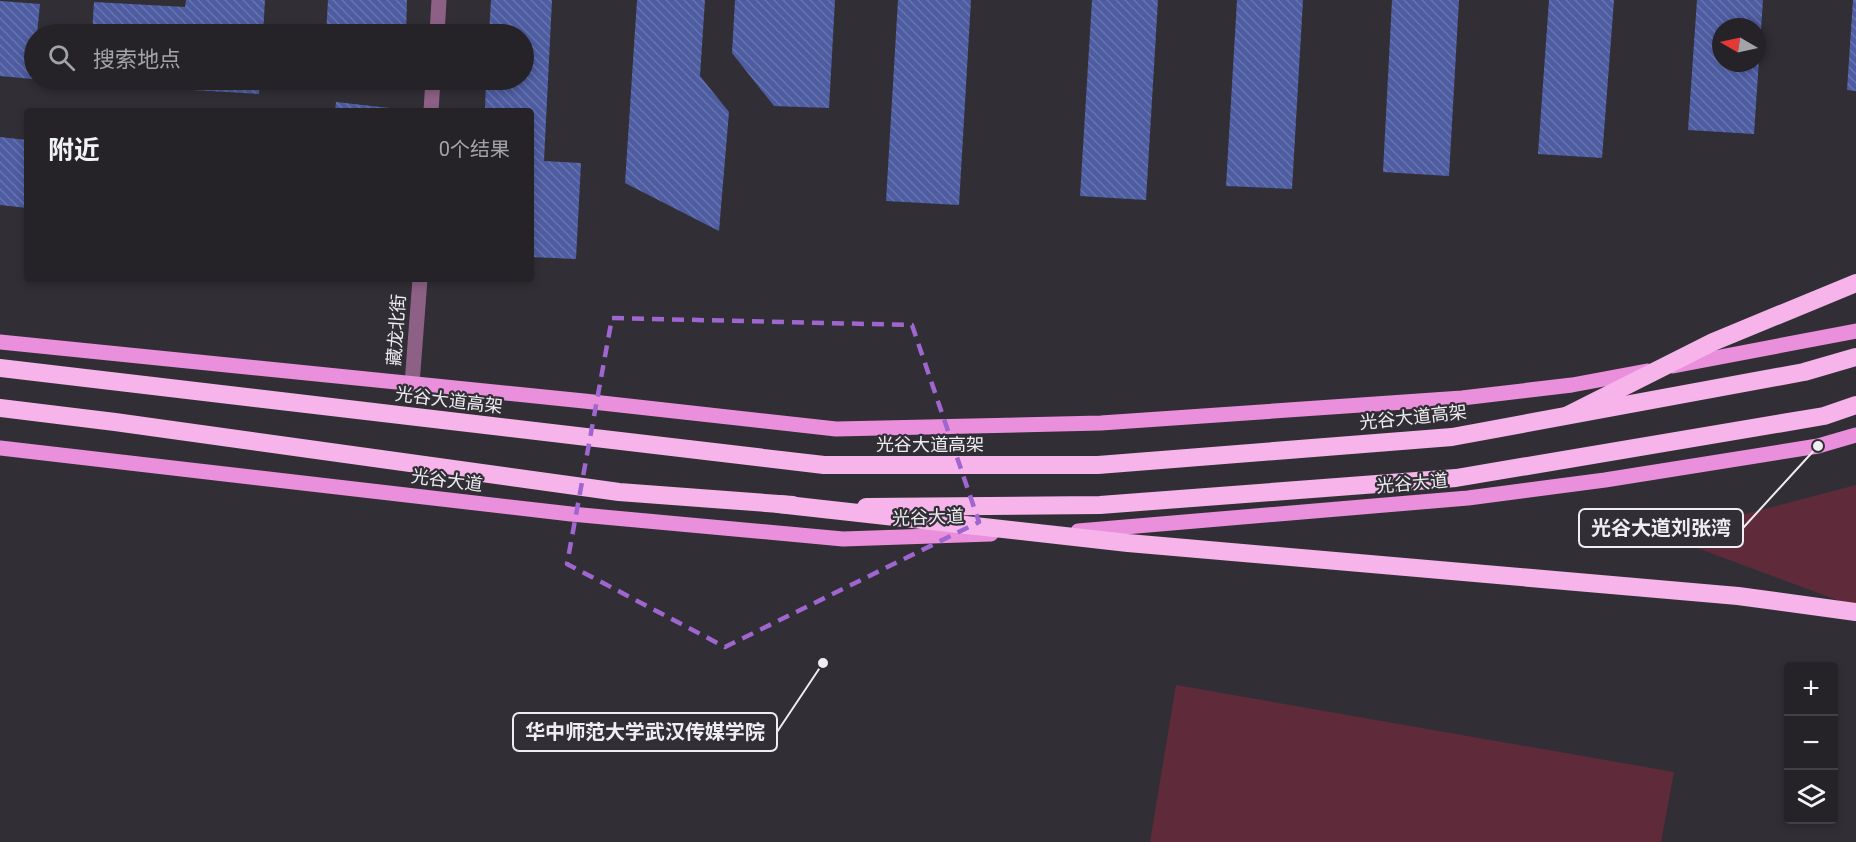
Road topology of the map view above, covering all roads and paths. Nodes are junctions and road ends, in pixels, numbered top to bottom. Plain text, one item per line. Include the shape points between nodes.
1 (439, 0) edge
2 (437, 24) edge
3 (433, 90) edge
4 (431, 108) edge
5 (420, 282) edge
6 (1856, 283) edge
7 (1856, 331) edge
8 (0, 342) edge
9 (1856, 357) edge
10 (0, 368) edge
11 (412, 384) junction
12 (1856, 405) edge
13 (0, 408) edge
14 (1568, 416) junction
15 (1856, 435) edge
16 (0, 448) edge
17 (778, 504) junction
18 (1738, 596) junction
19 (1856, 612) edge
20 (1856, 624) edge

1 - 2 street
3 - 4 street
5 - 11 street, 藏龙北街
6 - 14 highway, bridge via 1713,342
7 - 11 main road via 1562,386 1462,398 1101,423 837,429
8 - 11 main road
9 - 14 highway, 光谷大道高架 via 1804,372
10 - 14 highway, 光谷大道高架 via 824,465 1098,465 1452,437
12 - 17 highway, bridge via 1824,416 1456,478 1100,505 833,508
13 - 17 highway via 619,492
15 - 16 main road, 光谷大道 via 1794,450 1468,498 1100,530 843,539 571,514
17 - 18 highway, bridge via 1128,543
18 - 19 highway, bridge
18 - 20 highway, bridge

